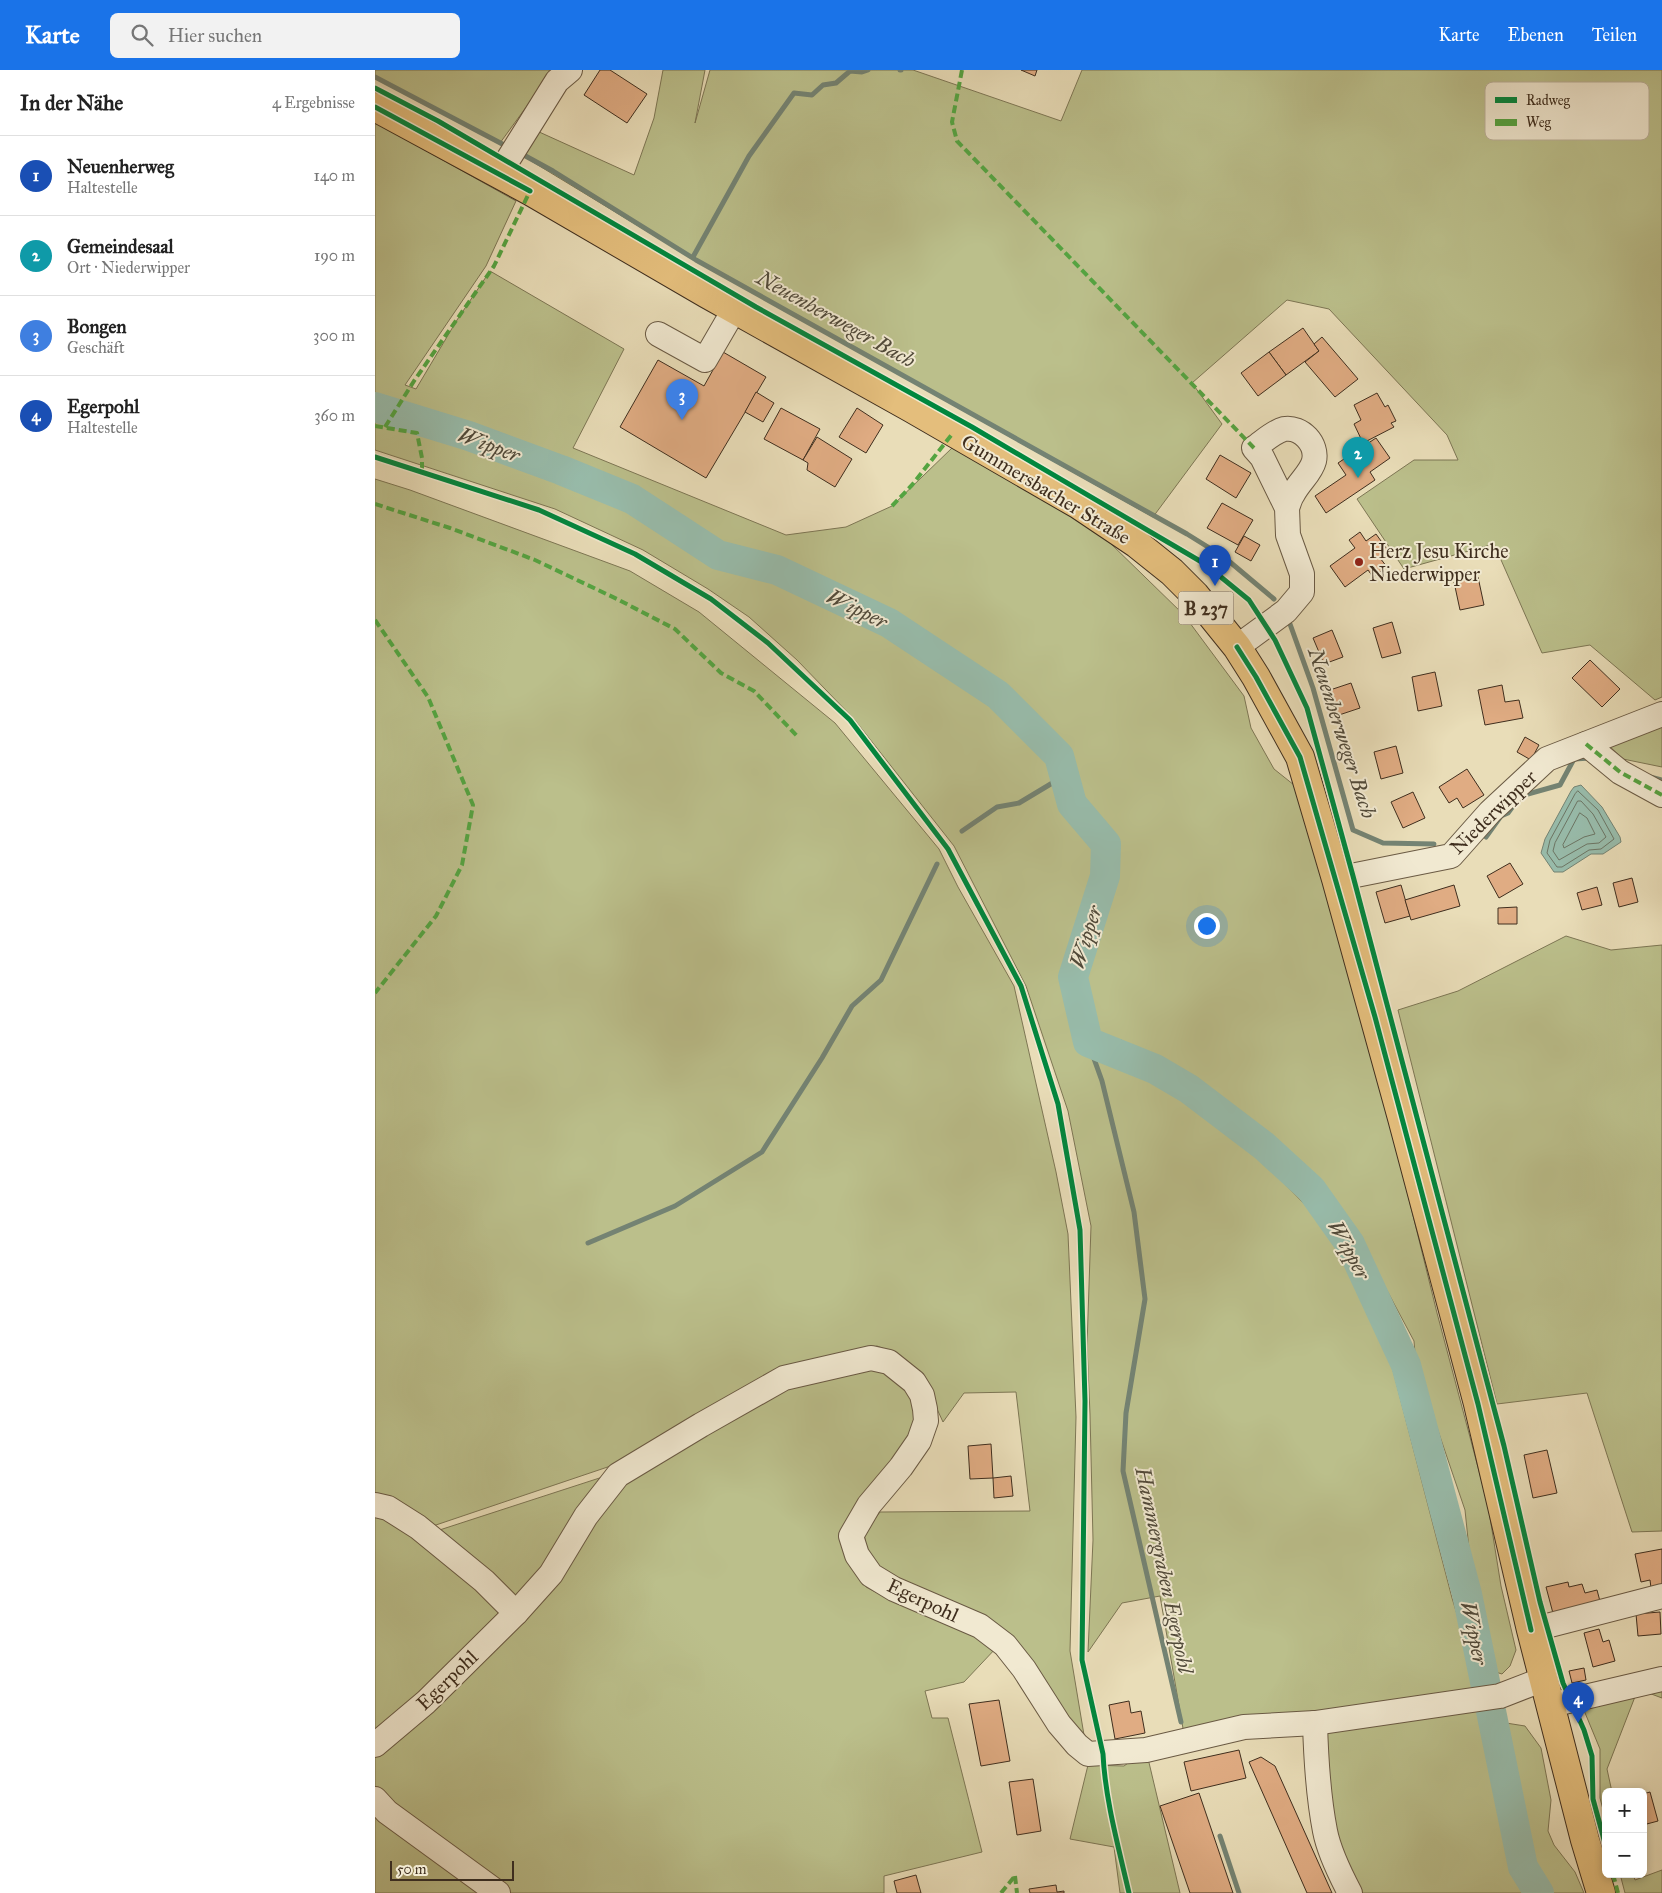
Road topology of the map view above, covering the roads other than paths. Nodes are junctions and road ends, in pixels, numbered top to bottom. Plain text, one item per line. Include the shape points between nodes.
1 (570, 70) edge
2 (375, 107) edge
3 (509, 158) junction
4 (735, 310) junction
5 (658, 334) dead end
6 (1287, 508) junction
7 (1237, 647) junction
8 (1662, 714) edge
9 (1586, 744) junction
10 (1662, 795) edge
11 (1336, 879) junction
12 (375, 1505) edge
13 (1662, 1596) edge
14 (516, 1613) junction
15 (1531, 1630) junction
16 (1544, 1679) junction
17 (1662, 1679) edge
18 (1551, 1705) junction
19 (1315, 1723) junction
20 (375, 1745) edge
21 (375, 1799) edge
22 (498, 1893) edge
23 (1350, 1893) edge
24 (1601, 1893) edge

1 - 3 street via 557,81
2 - 3 main road, Gummersbacher Straße / B 237
3 - 4 main road, Gummersbacher Straße / B 237
4 - 5 street via 705,360
4 - 7 main road, Gummersbacher Straße / B 237 via 1079,504 1172,572
6 - 6 street via 1262,457 1254,448 1284,429 1295,430 1308,438 1314,448 1311,468
6 - 7 street via 1288,535 1302,574 1302,592 1286,610
7 - 11 main road, Gummersbacher Straße / B 237 via 1300,757
8 - 9 street, Niederwipper
9 - 10 street via 1620,772
9 - 11 street, Niederwipper via 1547,758 1490,812 1451,856
11 - 15 main road, Gummersbacher Straße / B 237 via 1478,1404
12 - 14 street via 388,1508 418,1527 484,1581
13 - 15 street
14 - 19 street, Egerpohl via 551,1574 586,1516 618,1475 784,1378 871,1358 889,1362 914,1382 923,1402 925,1421 919,1441 869,1505 851,1536 857,1555 871,1576 980,1626 1005,1645 1059,1724 1088,1754 1146,1750 1244,1727
14 - 20 street, Egerpohl via 426,1702
15 - 16 main road, Gummersbacher Straße / B 237
16 - 18 main road, Gummersbacher Straße / B 237
16 - 19 street, Egerpohl via 1500,1696
17 - 18 street
18 - 24 main road, Gummersbacher Straße / B 237
19 - 23 street via 1316,1771 1325,1833
21 - 22 street via 387,1812

